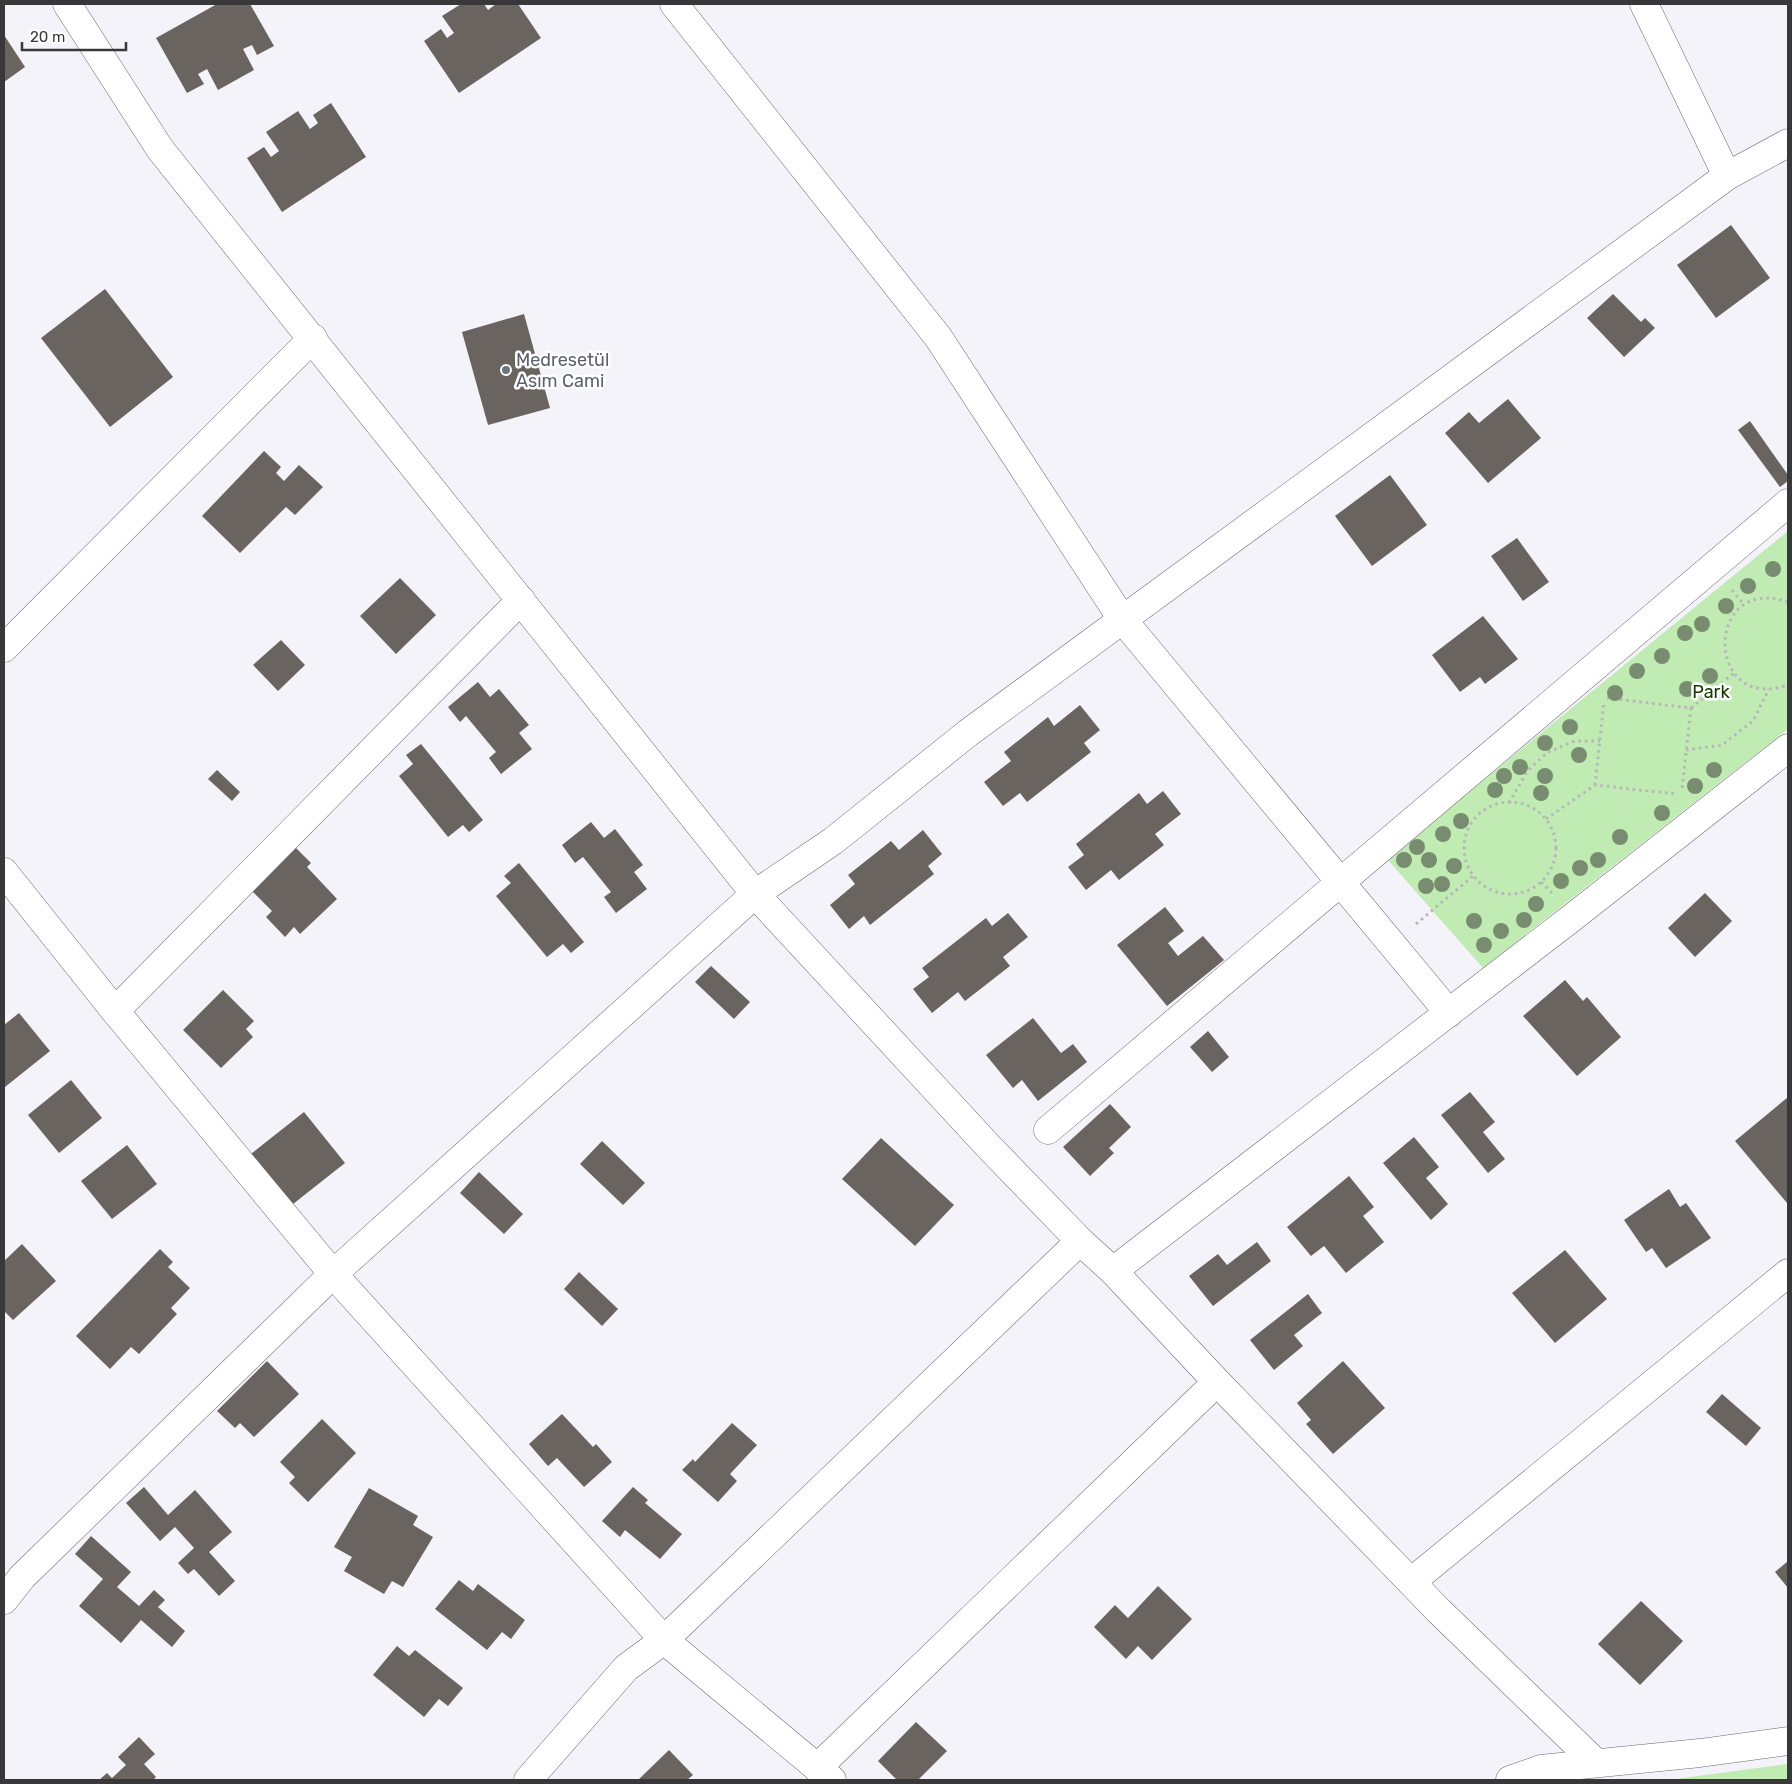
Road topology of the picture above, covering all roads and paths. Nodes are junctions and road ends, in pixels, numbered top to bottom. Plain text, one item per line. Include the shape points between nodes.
1 (67, 4) edge
2 (674, 4) edge
3 (1644, 4) edge
4 (1788, 143) edge
5 (1727, 176) junction
6 (313, 338) junction
7 (1788, 503) edge
8 (522, 600) junction
9 (1788, 602) edge
10 (1122, 619) junction
11 (4, 648) edge
12 (1734, 673) junction
13 (1788, 685) edge
14 (1769, 689) junction
15 (1691, 708) junction
16 (1600, 741) junction
17 (1788, 748) edge
18 (1686, 750) junction
19 (1595, 785) junction
20 (1509, 802) junction
21 (1546, 819) junction
22 (4, 872) edge
23 (1474, 876) junction
24 (1342, 881) junction
25 (754, 894) junction
26 (1392, 945) junction
27 (115, 1011) junction
28 (1449, 1013) junction
29 (1048, 1130) dead end
30 (1080, 1241) junction
31 (1113, 1270) junction
32 (1788, 1273) edge
33 (333, 1274) junction
34 (1217, 1382) junction
35 (1411, 1582) junction
36 (4, 1600) edge
37 (664, 1640) junction
38 (1788, 1741) edge
39 (1596, 1763) junction
40 (825, 1774) edge
41 (528, 1780) edge
42 (1510, 1780) edge

1 - 6 street via 160,149
2 - 10 street via 938,337
3 - 5 street
4 - 5 street
5 - 10 street
6 - 8 street
6 - 11 street
7 - 24 street
8 - 25 street
8 - 27 street
9 - 12 path via 1775,598 1754,601 1736,612 1724,640 1724,651
10 - 24 street
10 - 25 street via 968,732 833,841
12 - 14 path via 1748,684
12 - 15 path
13 - 14 path
14 - 18 path via 1753,721 1722,745
15 - 16 path via 1604,698
15 - 18 path
16 - 19 path
16 - 20 path via 1575,741 1548,752 1528,770
17 - 28 street
18 - 19 path via 1682,795
19 - 21 path
20 - 21 path via 1530,807
20 - 23 path via 1496,804 1479,814 1467,831 1464,852
21 - 23 path via 1556,850 1550,870 1541,882 1524,892 1505,894 1485,887
22 - 27 street
23 - 26 path
24 - 26 street
24 - 29 street
25 - 30 street
25 - 33 street
26 - 28 street
27 - 33 street
28 - 31 street
30 - 31 street
30 - 37 street
31 - 34 street
32 - 35 street
33 - 36 street via 22,1577
33 - 37 street
34 - 35 street
34 - 40 street
35 - 39 street
37 - 40 street
37 - 41 street via 626,1668
38 - 39 street
39 - 42 street via 1541,1768

